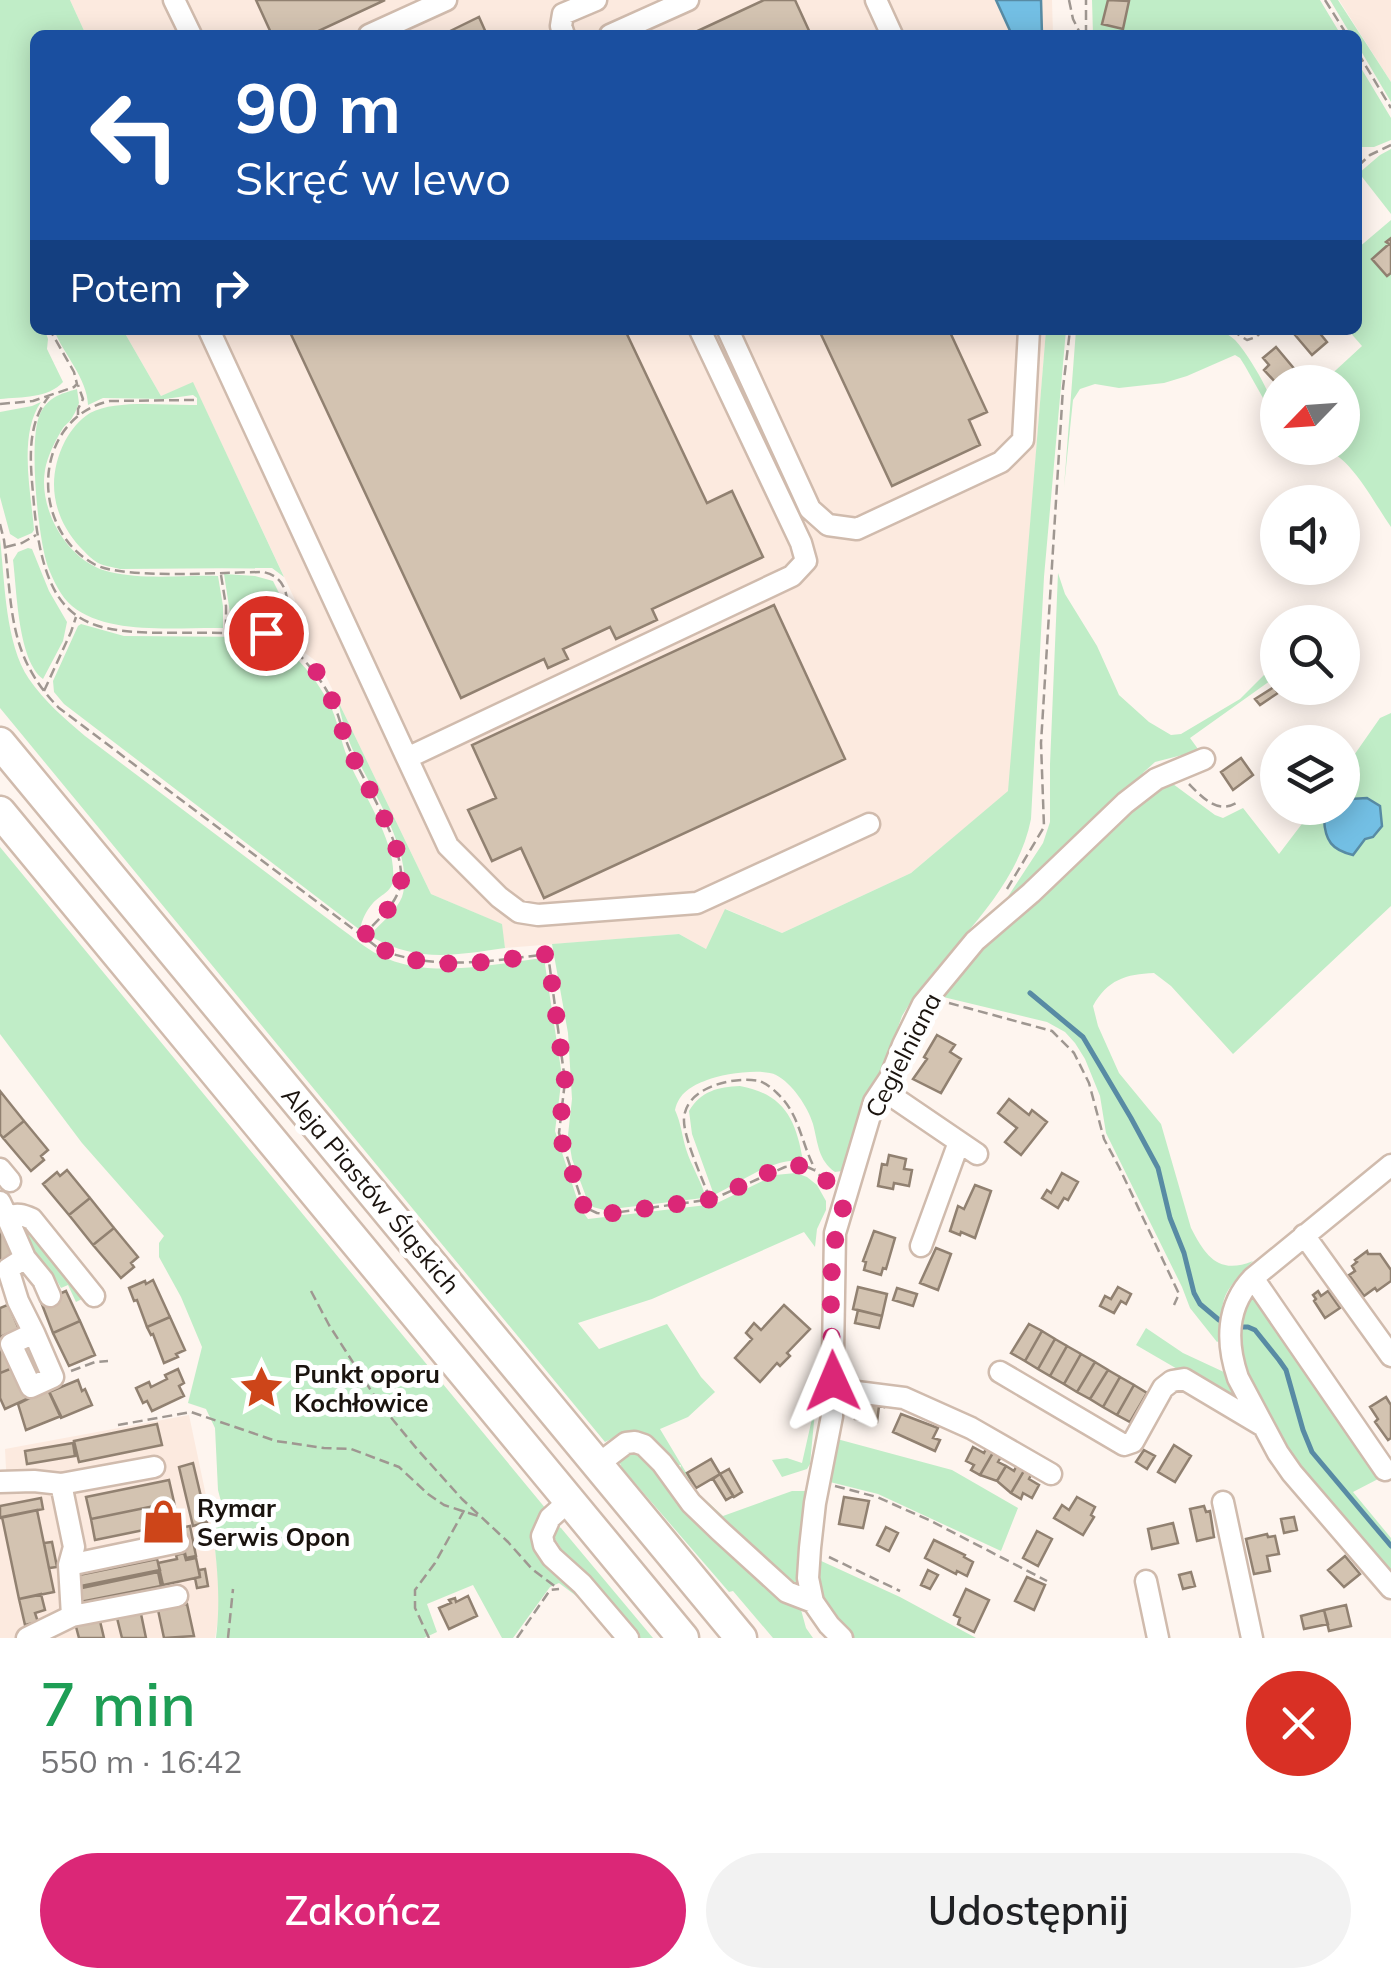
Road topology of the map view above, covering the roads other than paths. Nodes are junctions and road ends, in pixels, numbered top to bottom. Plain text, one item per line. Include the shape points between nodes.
1 (174, 0) edge
2 (446, 0) edge
3 (596, 0) edge
4 (688, 0) edge
5 (876, 0) edge
6 (561, 16) edge
7 (189, 30) edge
8 (380, 30) edge
9 (621, 30) edge
10 (890, 30) edge
11 (210, 335) edge
12 (702, 335) edge
13 (730, 335) edge
14 (1029, 335) edge
15 (0, 743) edge
16 (407, 758) junction
17 (1204, 759) dead end
18 (0, 812) edge
19 (869, 824) dead end
20 (882, 1090) junction
21 (1391, 1166) edge
22 (3, 1209) edge
23 (1304, 1235) junction
24 (921, 1246) dead end
25 (11, 1266) edge
26 (1253, 1278) junction
27 (50, 1296) dead end
28 (94, 1296) dead end
29 (1391, 1356) edge
30 (1000, 1372) dead end
31 (53, 1377) road end
32 (833, 1389) junction
33 (1264, 1428) junction
34 (597, 1465) junction
35 (154, 1467) dead end
36 (1385, 1470) dead end
37 (1051, 1474) dead end
38 (0, 1482) edge
39 (60, 1484) junction
40 (569, 1501) junction
41 (1223, 1502) dead end
42 (179, 1542) dead end
43 (69, 1564) junction
44 (1146, 1581) dead end
45 (1391, 1588) edge
46 (177, 1596) dead end
47 (813, 1602) junction
48 (72, 1616) junction
49 (27, 1638) edge
50 (628, 1638) edge
51 (683, 1638) edge
52 (740, 1638) edge
53 (842, 1638) edge
54 (1158, 1638) edge
55 (1252, 1638) edge

1 - 7 street
2 - 8 street
3 - 6 street
4 - 9 street
5 - 10 street
11 - 16 street
12 - 16 street via 806,561 792,576
13 - 14 street via 810,509 828,525 857,528 1001,462 1023,440
15 - 34 highway, Aleja Piastów Śląskich
16 - 19 street via 448,846 519,912 696,904
17 - 20 street, Cegielniana via 1156,779 975,941 929,997
18 - 40 highway, Aleja Piastów Śląskich
20 - 24 street via 968,1148
20 - 32 street, Cegielniana via 835,1233
21 - 23 street
22 - 25 street
22 - 28 street via 32,1220
23 - 26 street
23 - 29 street
25 - 27 street via 43,1280
25 - 31 street via 34,1333 11,1344 30,1387
26 - 33 street via 1234,1307 1229,1332 1238,1378
26 - 36 street
30 - 33 street via 1124,1446 1133,1442 1164,1388 1179,1378
32 - 37 street via 904,1398
32 - 47 street, Cegielniana via 810,1548
33 - 45 street via 1292,1472
34 - 47 street via 626,1443 644,1445 719,1530 788,1592
34 - 52 highway, Aleja Piastów Śląskich
35 - 39 street
38 - 39 street
39 - 43 street via 74,1547
40 - 50 street via 544,1528 544,1545
40 - 51 highway, Aleja Piastów Śląskich
41 - 55 street
42 - 43 street
43 - 48 street
44 - 54 street
46 - 48 street
47 - 53 street
48 - 49 street

